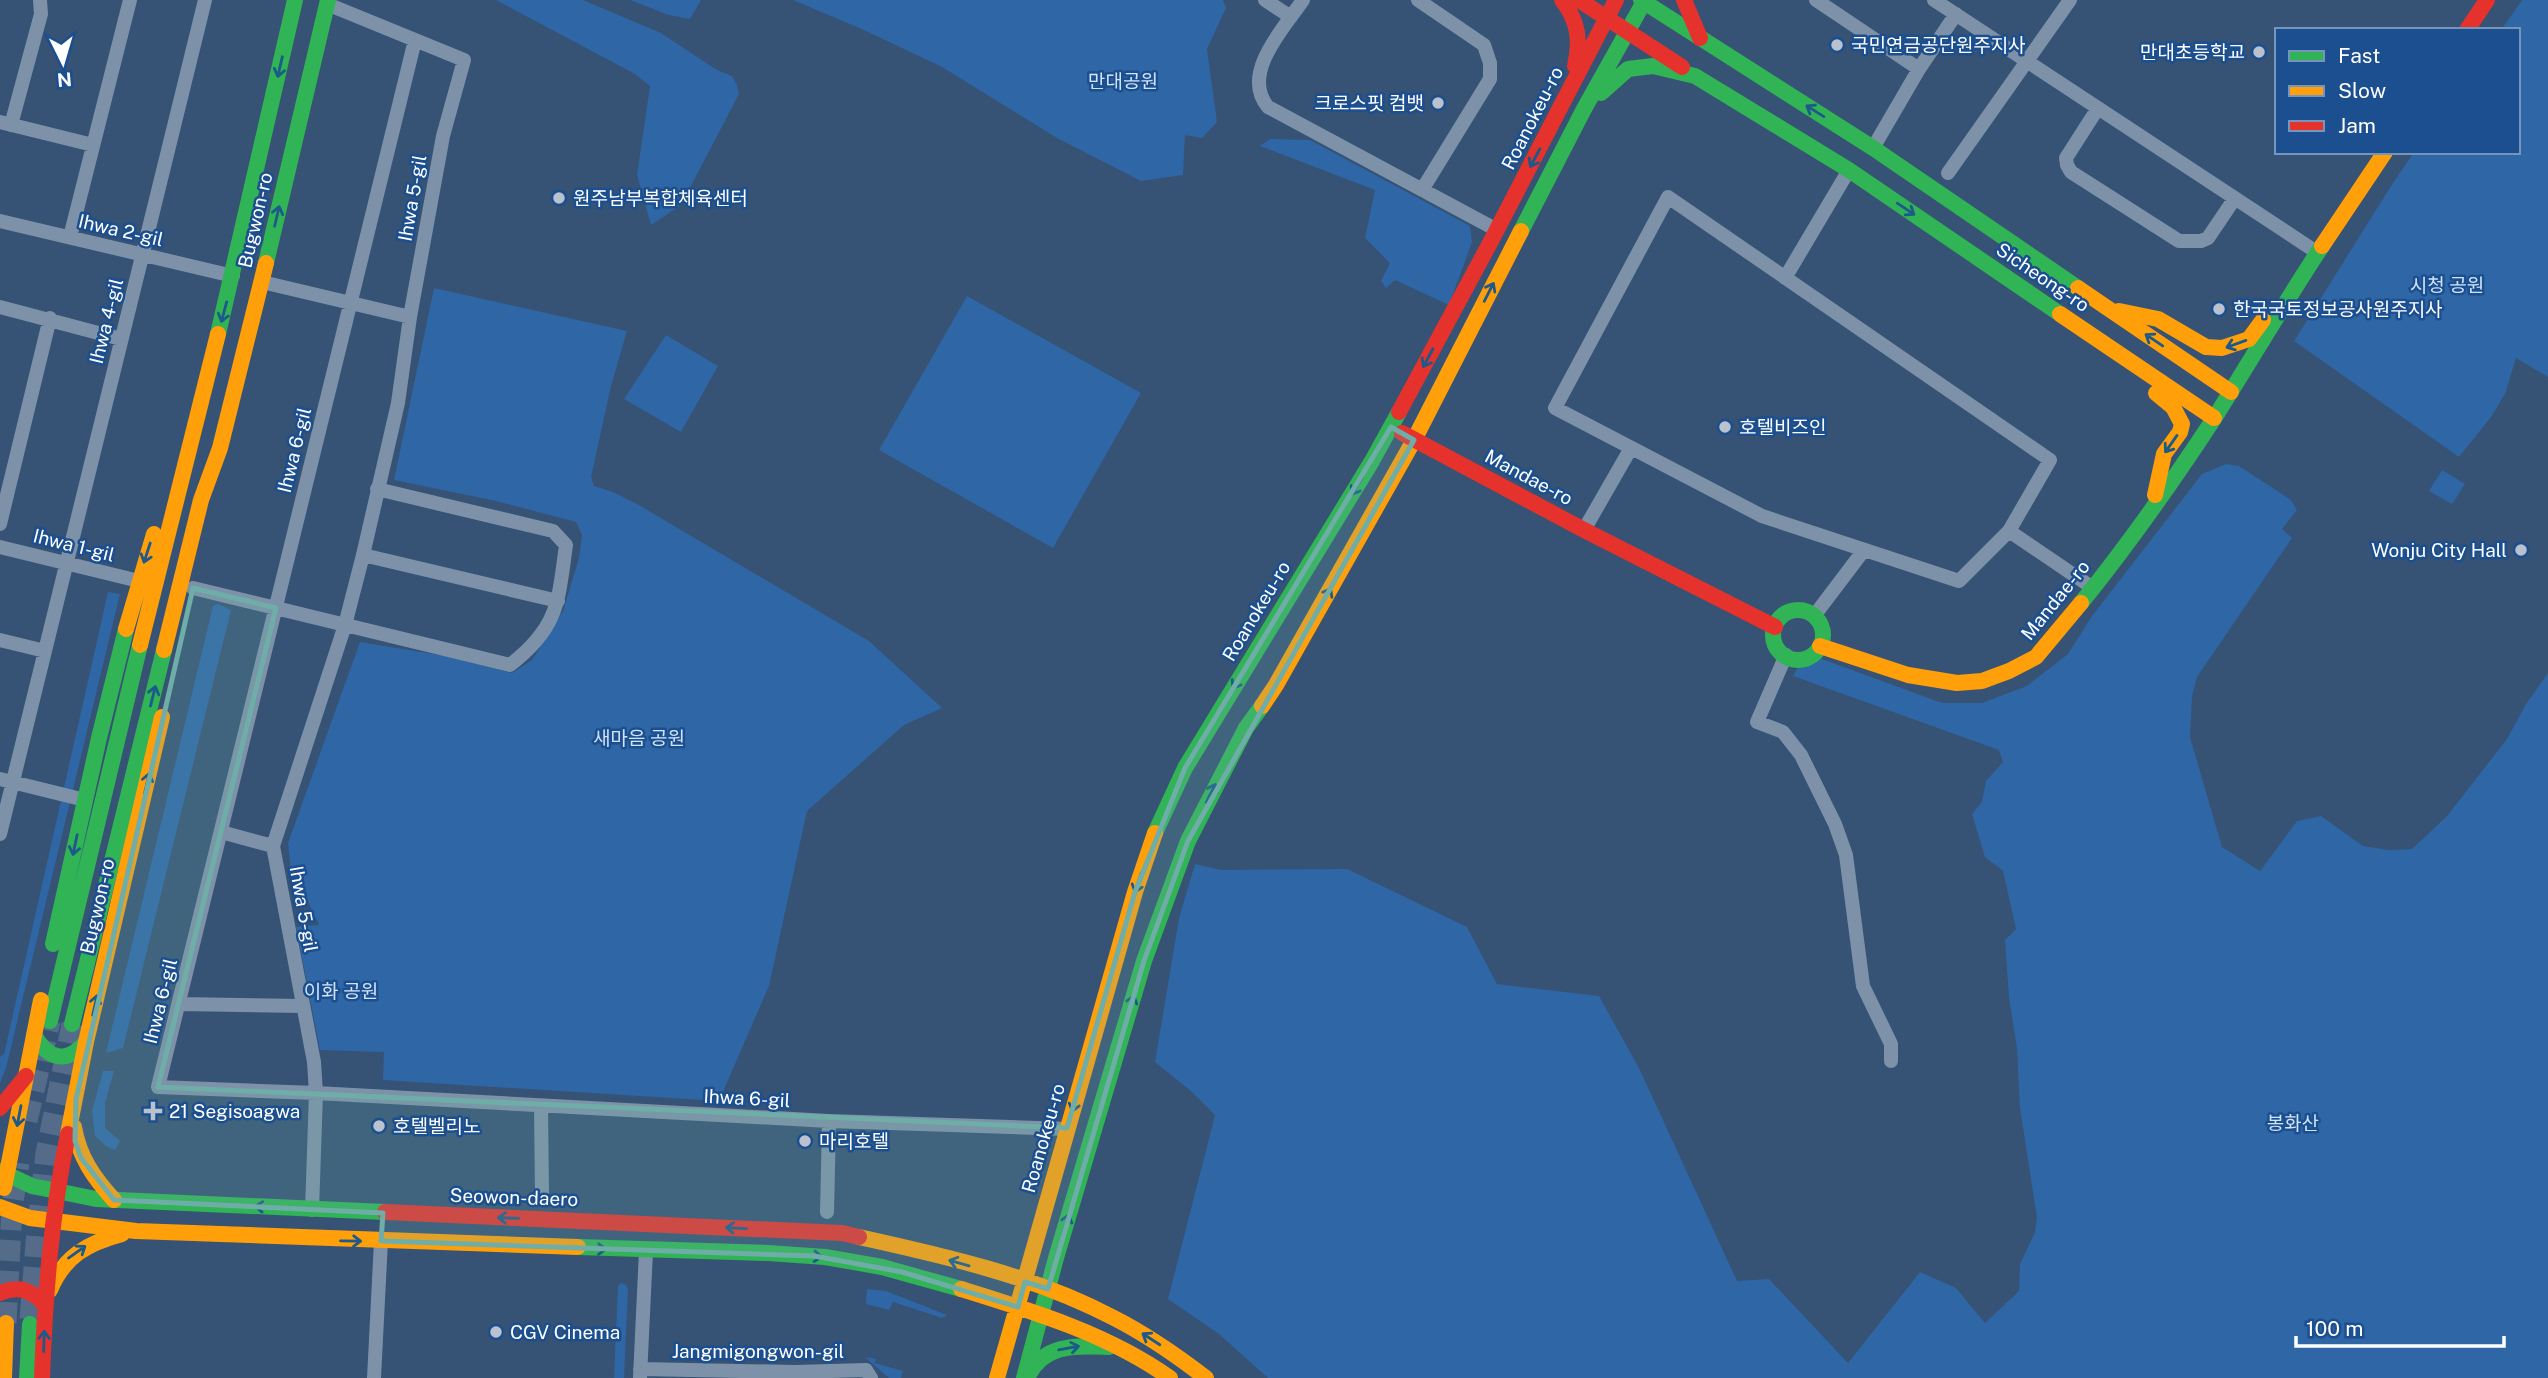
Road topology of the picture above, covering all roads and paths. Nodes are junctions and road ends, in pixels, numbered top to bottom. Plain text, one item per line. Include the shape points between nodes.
1 (40, 0) edge
2 (130, 0) edge
3 (205, 0) edge
4 (295, 0) edge
5 (1265, 0) edge
6 (1304, 0) edge
7 (1418, 0) edge
8 (1562, 0) edge
9 (1579, 0) edge
10 (1616, 0) edge
11 (1684, 0) edge
12 (1816, 0) edge
13 (1934, 0) edge
14 (2070, 0) edge
15 (2487, 0) edge
16 (1644, 1) edge
17 (328, 2) edge
18 (1956, 14) junction
19 (1292, 17) junction
20 (1606, 18) junction
21 (2468, 28) edge
22 (1628, 33) junction
23 (1700, 38) junction
24 (415, 40) junction
25 (2026, 61) junction
26 (1919, 69) junction
27 (1695, 76) junction
28 (1566, 97) junction
29 (2098, 108) junction
30 (1584, 109) junction
31 (6, 123) edge
32 (93, 145) junction
33 (1873, 148) junction
34 (2384, 154) edge
35 (1849, 170) junction
36 (1948, 173) dead end
37 (1422, 190) junction
38 (2235, 198) junction
39 (0, 220) edge
40 (1497, 230) junction
41 (70, 237) junction
42 (2318, 253) junction
43 (143, 255) junction
44 (233, 276) junction
45 (1785, 278) junction
46 (262, 282) junction
47 (2286, 300) junction
48 (350, 302) junction
49 (0, 306) edge
50 (2110, 309) junction
51 (410, 317) junction
52 (50, 318) junction
53 (121, 338) junction
54 (2099, 340) junction
55 (2231, 392) junction
56 (2214, 418) junction
57 (1391, 427) junction
58 (1413, 440) junction
59 (189, 444) junction
60 (220, 448) junction
61 (1632, 448) junction
62 (377, 489) junction
63 (2153, 507) junction
64 (0, 524) edge
65 (1584, 530) junction
66 (2009, 531) junction
67 (0, 547) edge
68 (1864, 550) junction
69 (363, 555) junction
70 (67, 564) junction
71 (139, 581) junction
72 (193, 588) junction
73 (2093, 588) junction
74 (558, 601) junction
75 (276, 608) junction
76 (1814, 616) junction
77 (345, 625) junction
78 (1775, 627) junction
79 (0, 640) edge
80 (1820, 646) junction
81 (45, 652) junction
82 (1786, 656) junction
83 (6, 780) edge
84 (85, 800) junction
85 (221, 832) junction
86 (0, 834) edge
87 (273, 846) junction
88 (1116, 956) junction
89 (1144, 961) junction
90 (178, 1004) junction
91 (302, 1006) junction
92 (50, 1021) tunnel mouth
93 (72, 1024) tunnel mouth
94 (34, 1035) junction
95 (86, 1042) junction
96 (1891, 1061) dead end
97 (27, 1074) junction
98 (316, 1093) junction
99 (76, 1099) junction
100 (541, 1106) junction
101 (0, 1108) edge
102 (829, 1121) junction
103 (1067, 1129) junction
104 (4, 1174) edge
105 (56, 1192) junction
106 (542, 1195) dead end
107 (114, 1200) junction
108 (0, 1207) edge
109 (312, 1210) junction
110 (827, 1212) dead end
111 (383, 1213) junction
112 (53, 1222) junction
113 (136, 1231) junction
114 (381, 1241) junction
115 (646, 1251) junction
116 (1025, 1282) junction
117 (1048, 1289) junction
118 (0, 1293) edge
119 (45, 1305) junction
120 (1018, 1307) junction
121 (1041, 1316) junction
122 (30, 1319) tunnel mouth
123 (6, 1323) dead end
124 (1123, 1348) junction
125 (640, 1374) edge
126 (4, 1378) edge
127 (27, 1378) edge
128 (42, 1378) edge
129 (374, 1378) edge
130 (872, 1378) edge
131 (997, 1378) edge
132 (1026, 1378) edge
133 (1170, 1378) edge
134 (1206, 1378) edge

1 - 31 street via 41,14
2 - 32 street
3 - 43 street, Ihwa 4-gil
4 -> 44 street, Bugwon-ro
5 - 19 street
6 - 19 street
7 - 37 street via 1484,45 1490,63 1490,79
8 - 28 street via 1574,15 1579,36
9 - 20 street
10 - 20 street, Roanokeu-ro
11 - 23 street
12 - 26 street
13 - 18 street
14 - 25 street
15 - 21 street
16 - 22 street
16 - 23 street, Sicheong-ro
17 - 24 street, Ihwa 5-gil
46 -> 17 street, Bugwon-ro
18 - 25 street
18 - 26 street
19 - 37 street via 1264,59 1260,97 1268,107
20 - 22 street
20 - 28 street, Roanokeu-ro
22 - 27 street
22 - 30 street
33 -> 23 street, Sicheong-ro
24 - 48 street, Ihwa 6-gil
24 - 51 street, Ihwa 5-gil via 464,60 443,136
25 - 29 street
25 - 36 street
26 - 33 street
27 - 30 street via 1653,66 1628,69
27 - 35 street, Sicheong-ro
28 -> 40 street, Roanokeu-ro
29 - 38 street
29 - 38 street via 2066,158 2071,172 2179,241 2208,237
58 -> 30 street
31 - 32 street
32 - 41 street
33 - 50 street, Sicheong-ro
34 - 42 street
35 - 45 street
35 -> 54 street, Sicheong-ro
37 - 40 street
38 - 42 street
39 - 41 street, Ihwa 2-gil
40 -> 57 street, Roanokeu-ro
41 - 43 street, Ihwa 2-gil
42 - 47 street
43 - 44 street, Ihwa 2-gil
43 - 53 street, Ihwa 4-gil
44 - 46 street
44 -> 59 street, Bugwon-ro
45 - 61 street via 1668,197 1555,408
45 - 66 street via 2050,460
46 - 48 street
46 - 60 street, Bugwon-ro
47 -> 50 street via 2249,339 2222,348 2206,347 2158,319
47 - 55 street
48 - 51 street
48 - 75 street, Ihwa 6-gil
49 - 52 street
55 -> 50 street, Sicheong-ro
51 - 62 street, Ihwa 5-gil via 398,403
52 - 53 street
52 - 64 street
53 - 70 street, Ihwa 4-gil
54 - 56 street, Sicheong-ro
54 -> 63 street via 2180,416 2179,432 2164,454
55 - 56 street, Mandae-ro
56 - 63 street, Mandae-ro
57 - 58 street, Mandae-ro
57 -> 88 street, Roanokeu-ro via 1185,768 1158,824
58 - 65 street, Mandae-ro
89 -> 58 street via 1188,841 1214,787
59 -> 71 street, Bugwon-ro via 167,490
59 - 92 street, Bugwon-ro
60 - 72 street, Bugwon-ro via 213,505
93 -> 60 street, Bugwon-ro via 201,500
61 - 65 street
61 - 68 street via 1762,516
62 - 69 street, Ihwa 5-gil
62 - 74 street via 553,531 566,545
63 - 73 street, Mandae-ro
65 - 78 street, Mandae-ro
66 - 68 street via 1959,581
66 - 73 street
67 - 70 street, Ihwa 1-gil
68 - 76 street
69 - 74 street
69 - 77 street, Ihwa 5-gil
70 - 71 street, Ihwa 1-gil
70 - 81 street, Ihwa 4-gil
71 - 84 street, Bugwon-ro
72 - 75 street
95 -> 72 street, Bugwon-ro
73 - 80 street, Mandae-ro via 2036,657 1982,681 1957,683 1908,676
74 - 77 street via 545,631 510,665
75 - 77 street
75 - 85 street, Ihwa 6-gil
76 - 78 street via 1795,610 1781,617
76 - 80 street via 1823,634
77 - 87 street, Ihwa 5-gil
78 - 82 street via 1777,647
79 - 81 street
80 - 82 street via 1804,659
81 - 83 street, Ihwa 4-gil
82 - 96 street via 1757,722 1783,732 1796,748 1835,824 1846,855 1863,986 1891,1044
83 - 84 street
83 - 86 street, Ihwa 4-gil
84 -> 94 street, Bugwon-ro
85 - 87 street
85 - 90 street, Ihwa 6-gil
87 - 91 street, Ihwa 5-gil
88 - 89 street
88 -> 103 street, Roanokeu-ro
117 -> 89 street
90 - 91 street
90 - 98 street, Ihwa 6-gil via 158,1087
91 - 98 street, Ihwa 5-gil
94 - 95 street via 44,1051 61,1057 76,1053
94 - 97 street, Bugwon-ro
95 - 99 street, Bugwon-ro
97 - 101 street
97 -> 104 street, Bugwon-ro
98 - 100 street, Ihwa 6-gil
98 - 109 street, Ihwa 5-gil
99 - 105 street, Bugwon-ro
99 - 107 street via 75,1141 81,1158
100 - 102 street, Ihwa 6-gil
100 - 106 street
102 - 103 street, Ihwa 6-gil
102 - 110 street
103 - 116 street, Roanokeu-ro
104 - 105 street, Seowon-daero
104 - 108 street, Bugwon-ro
105 - 107 street, Seowon-daero
105 - 112 street, Bugwon-ro
109 -> 107 street, Seowon-daero
108 - 112 street
109 - 111 street, Seowon-daero
111 - 114 street
116 -> 111 street, Seowon-daero via 842,1233
112 - 113 street
112 - 119 street, Bugwon-ro
113 -> 114 street
119 -> 113 street via 57,1272 71,1255 92,1242
114 -> 115 street
114 - 129 street
115 -> 120 street via 780,1254 858,1262
115 - 125 street
116 - 117 street, Seowon-daero
116 - 120 street, Roanokeu-ro
117 - 121 street
134 -> 117 street via 1144,1334
118 - 119 street via 14,1287 25,1289
128 -> 119 street, Bugwon-ro
120 - 121 street
120 - 131 street, Roanokeu-ro
121 - 124 street
121 - 132 street
122 - 127 street
123 - 126 street
132 -> 124 street via 1038,1360 1058,1350 1071,1346
124 - 133 street
125 - 130 street, Jangmigongwon-gil via 866,1370

